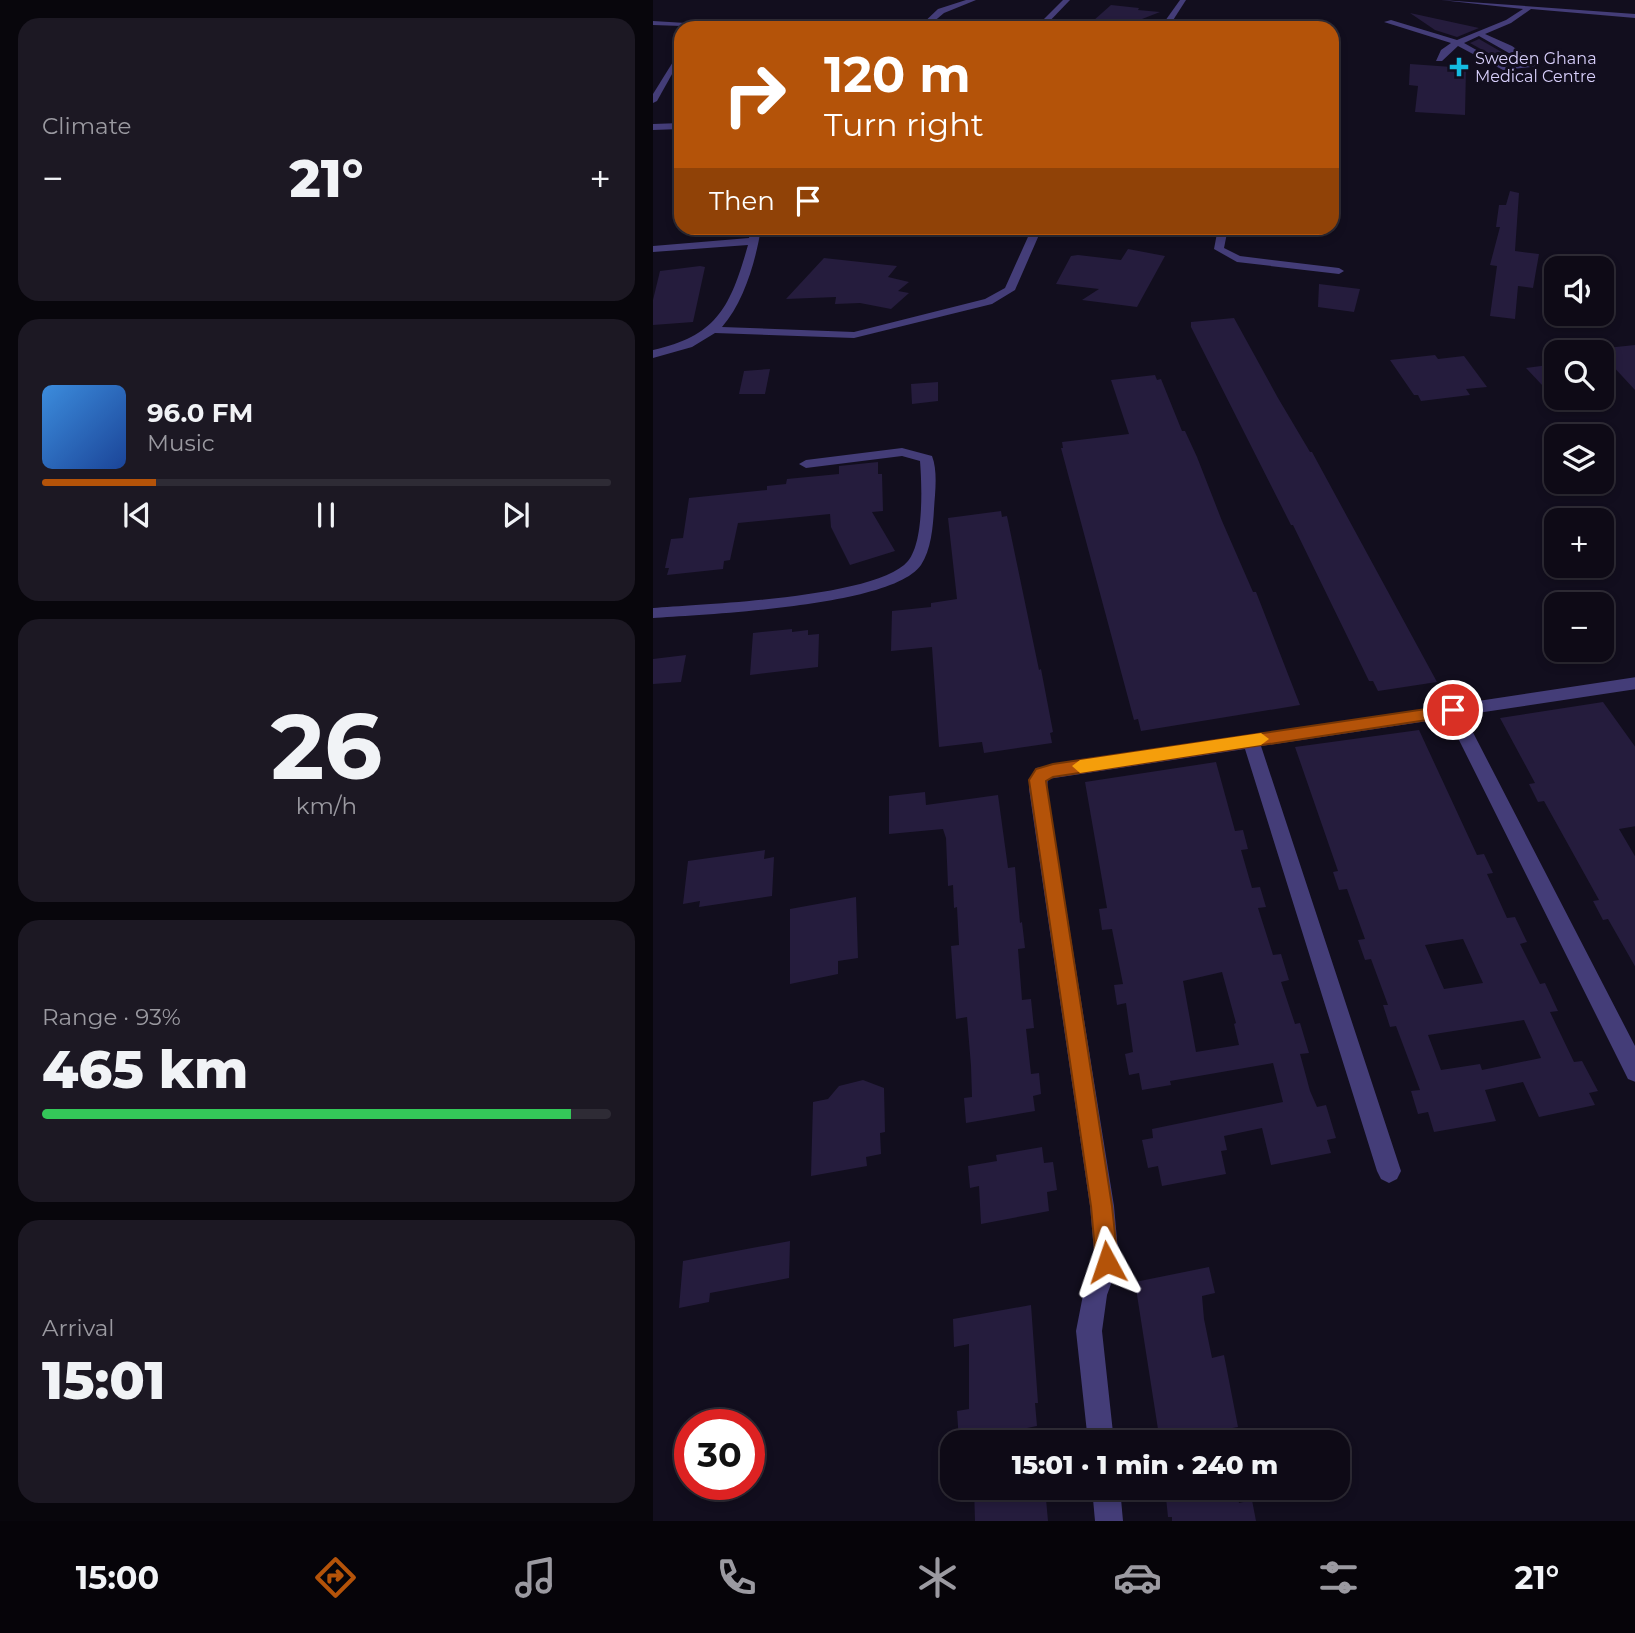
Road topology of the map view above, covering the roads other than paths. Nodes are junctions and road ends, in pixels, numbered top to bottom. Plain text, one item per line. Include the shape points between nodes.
1 (973, 0) edge
2 (1067, 0) edge
3 (1183, 0) edge
4 (1444, 0) edge
5 (1529, 7) junction
6 (1635, 16) edge
7 (930, 21) edge
8 (1046, 21) edge
9 (1169, 21) edge
10 (1388, 22) dead end
11 (653, 23) edge
12 (674, 24) edge
13 (1480, 34) junction
14 (1461, 42) junction
15 (1439, 59) dead end
16 (674, 63) edge
17 (653, 78) edge
18 (665, 78) junction
19 (653, 101) edge
20 (674, 126) edge
21 (653, 127) edge
22 (755, 235) edge
23 (1034, 235) edge
24 (1221, 235) edge
25 (754, 241) junction
26 (653, 249) edge
27 (1339, 271) dead end
28 (715, 330) junction
29 (653, 354) edge
30 (806, 464) dead end
31 (653, 613) edge
32 (1633, 686) edge
33 (1453, 710) junction
34 (1251, 741) junction
35 (1635, 1072) edge
36 (1389, 1171) dead end
37 (1100, 1430) edge
38 (1107, 1500) edge
39 (1109, 1521) edge

1 - 7 street via 941,11
2 - 8 street
3 - 9 street
4 - 5 street
5 - 6 street
5 - 13 street via 1514,20
10 - 14 street
11 - 12 street
13 - 14 street
13 - 14 street via 1536,66 1503,68
14 - 15 street via 1443,51
16 - 18 street
17 - 18 street
18 - 19 street
20 - 21 street
22 - 25 street
23 - 28 street via 1010,290 988,302 854,335
24 - 27 street via 1219,249 1237,259
25 - 26 street
25 - 28 street via 734,304
28 - 29 street via 678,349
30 - 31 street via 902,452 927,459 925,530 914,564 903,574 872,585 793,601
32 - 33 street
33 - 34 street
33 - 35 street
34 - 36 street
34 - 37 street via 1042,773 1037,780 1102,1206 1107,1262 1095,1294 1089,1331
38 - 39 street

